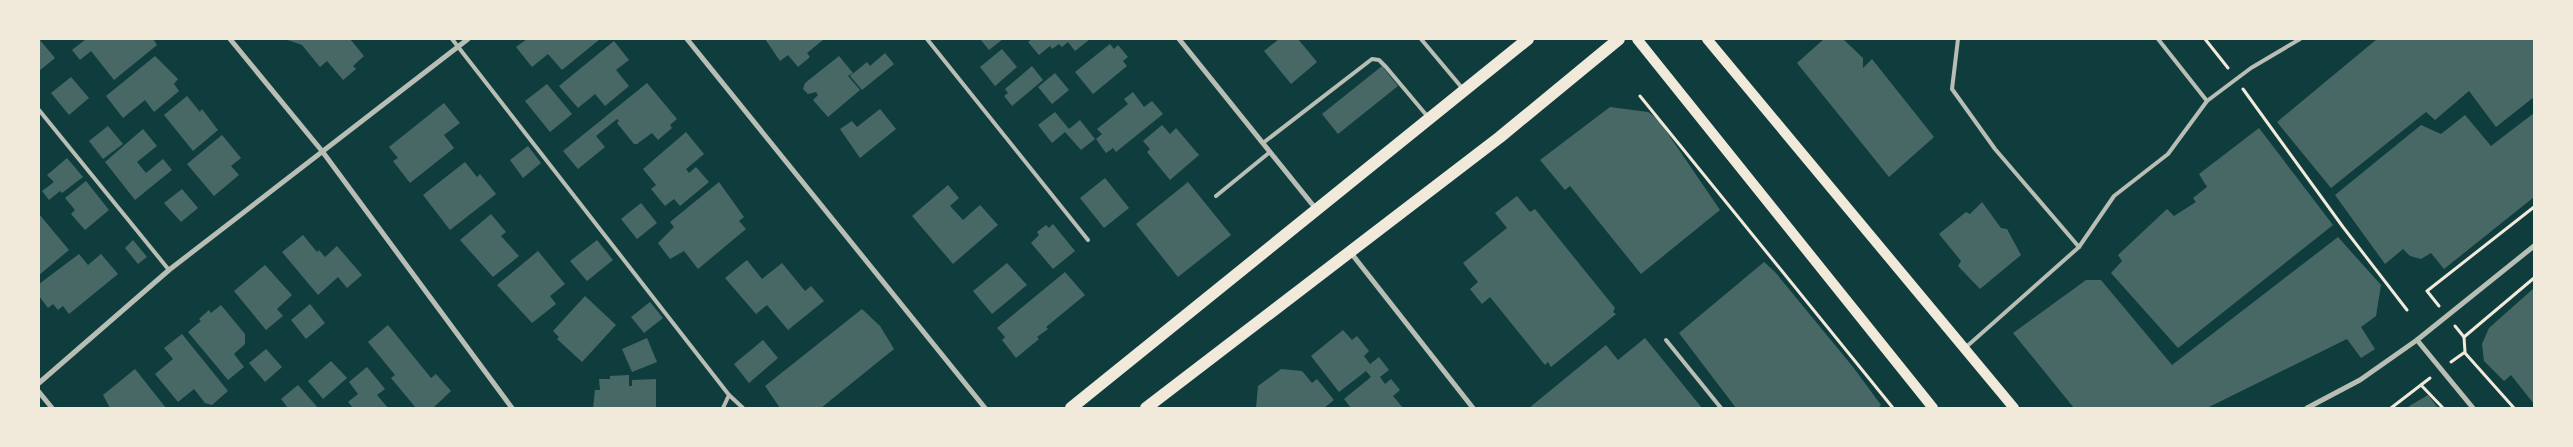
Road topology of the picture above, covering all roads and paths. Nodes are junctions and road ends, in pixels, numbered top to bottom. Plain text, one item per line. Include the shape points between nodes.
1 (230, 39) edge
2 (452, 39) edge
3 (468, 39) edge
4 (687, 39) edge
5 (927, 39) edge
6 (1179, 39) edge
7 (1421, 39) edge
8 (1528, 39) edge
9 (1619, 39) edge
10 (1637, 39) edge
11 (1707, 39) edge
12 (1958, 39) edge
13 (2158, 39) edge
14 (2205, 39) edge
15 (2300, 39) edge
16 (458, 46) junction
17 (2236, 79) junction
18 (1464, 90) junction
19 (1640, 96) dead end
20 (2207, 101) junction
21 (39, 110) edge
22 (1429, 119) junction
23 (1263, 143) junction
24 (322, 151) junction
25 (1270, 152) junction
26 (1216, 196) dead end
27 (2534, 207) edge
28 (1316, 210) junction
29 (1088, 240) dead end
30 (2534, 246) edge
31 (2079, 247) junction
32 (1350, 253) junction
33 (169, 270) junction
34 (2534, 278) edge
35 (2426, 291) dead end
36 (2407, 310) dead end
37 (2464, 337) dead end
38 (1666, 340) dead end
39 (2417, 340) junction
40 (1964, 348) junction
41 (2465, 352) dead end
42 (39, 384) edge
43 (2421, 385) dead end
44 (39, 392) edge
45 (728, 395) junction
46 (985, 407) edge
47 (52, 408) edge
48 (512, 408) edge
49 (723, 408) edge
50 (743, 408) edge
51 (992, 408) edge
52 (1071, 408) edge
53 (1146, 408) edge
54 (1473, 408) edge
55 (1721, 408) edge
56 (1893, 408) edge
57 (1933, 408) edge
58 (2014, 408) edge
59 (2308, 408) edge
60 (2443, 408) edge
61 (2473, 408) edge
62 (2514, 408) edge

1 - 24 street
2 - 16 lane
3 - 16 street
4 - 46 street
5 - 29 lane
6 - 23 street
7 - 18 lane
8 - 18 main road
9 - 32 main road via 1500,137
10 - 57 main road
11 - 40 main road
12 - 31 lane via 1952,89 1995,149
13 - 20 lane
14 - 17 path
15 - 17 lane
16 - 24 street
16 - 45 lane
17 - 20 lane
17 - 36 path
18 - 22 main road
19 - 56 path
20 - 31 lane via 2168,154 2114,196
21 - 33 lane
22 - 23 lane via 1386,67 1379,60 1372,59
22 - 28 main road
23 - 25 street
24 - 33 street
24 - 48 street
25 - 26 lane
25 - 28 street
27 - 35 path
28 - 52 main road
30 - 39 street
31 - 40 lane
32 - 53 main road
32 - 54 street
33 - 42 street
34 - 37 path
38 - 55 lane
39 - 59 street via 2360,380
39 - 61 street
40 - 58 main road
41 - 62 path
43 - 60 path
44 - 47 street
45 - 49 lane
45 - 50 lane
46 - 51 street

